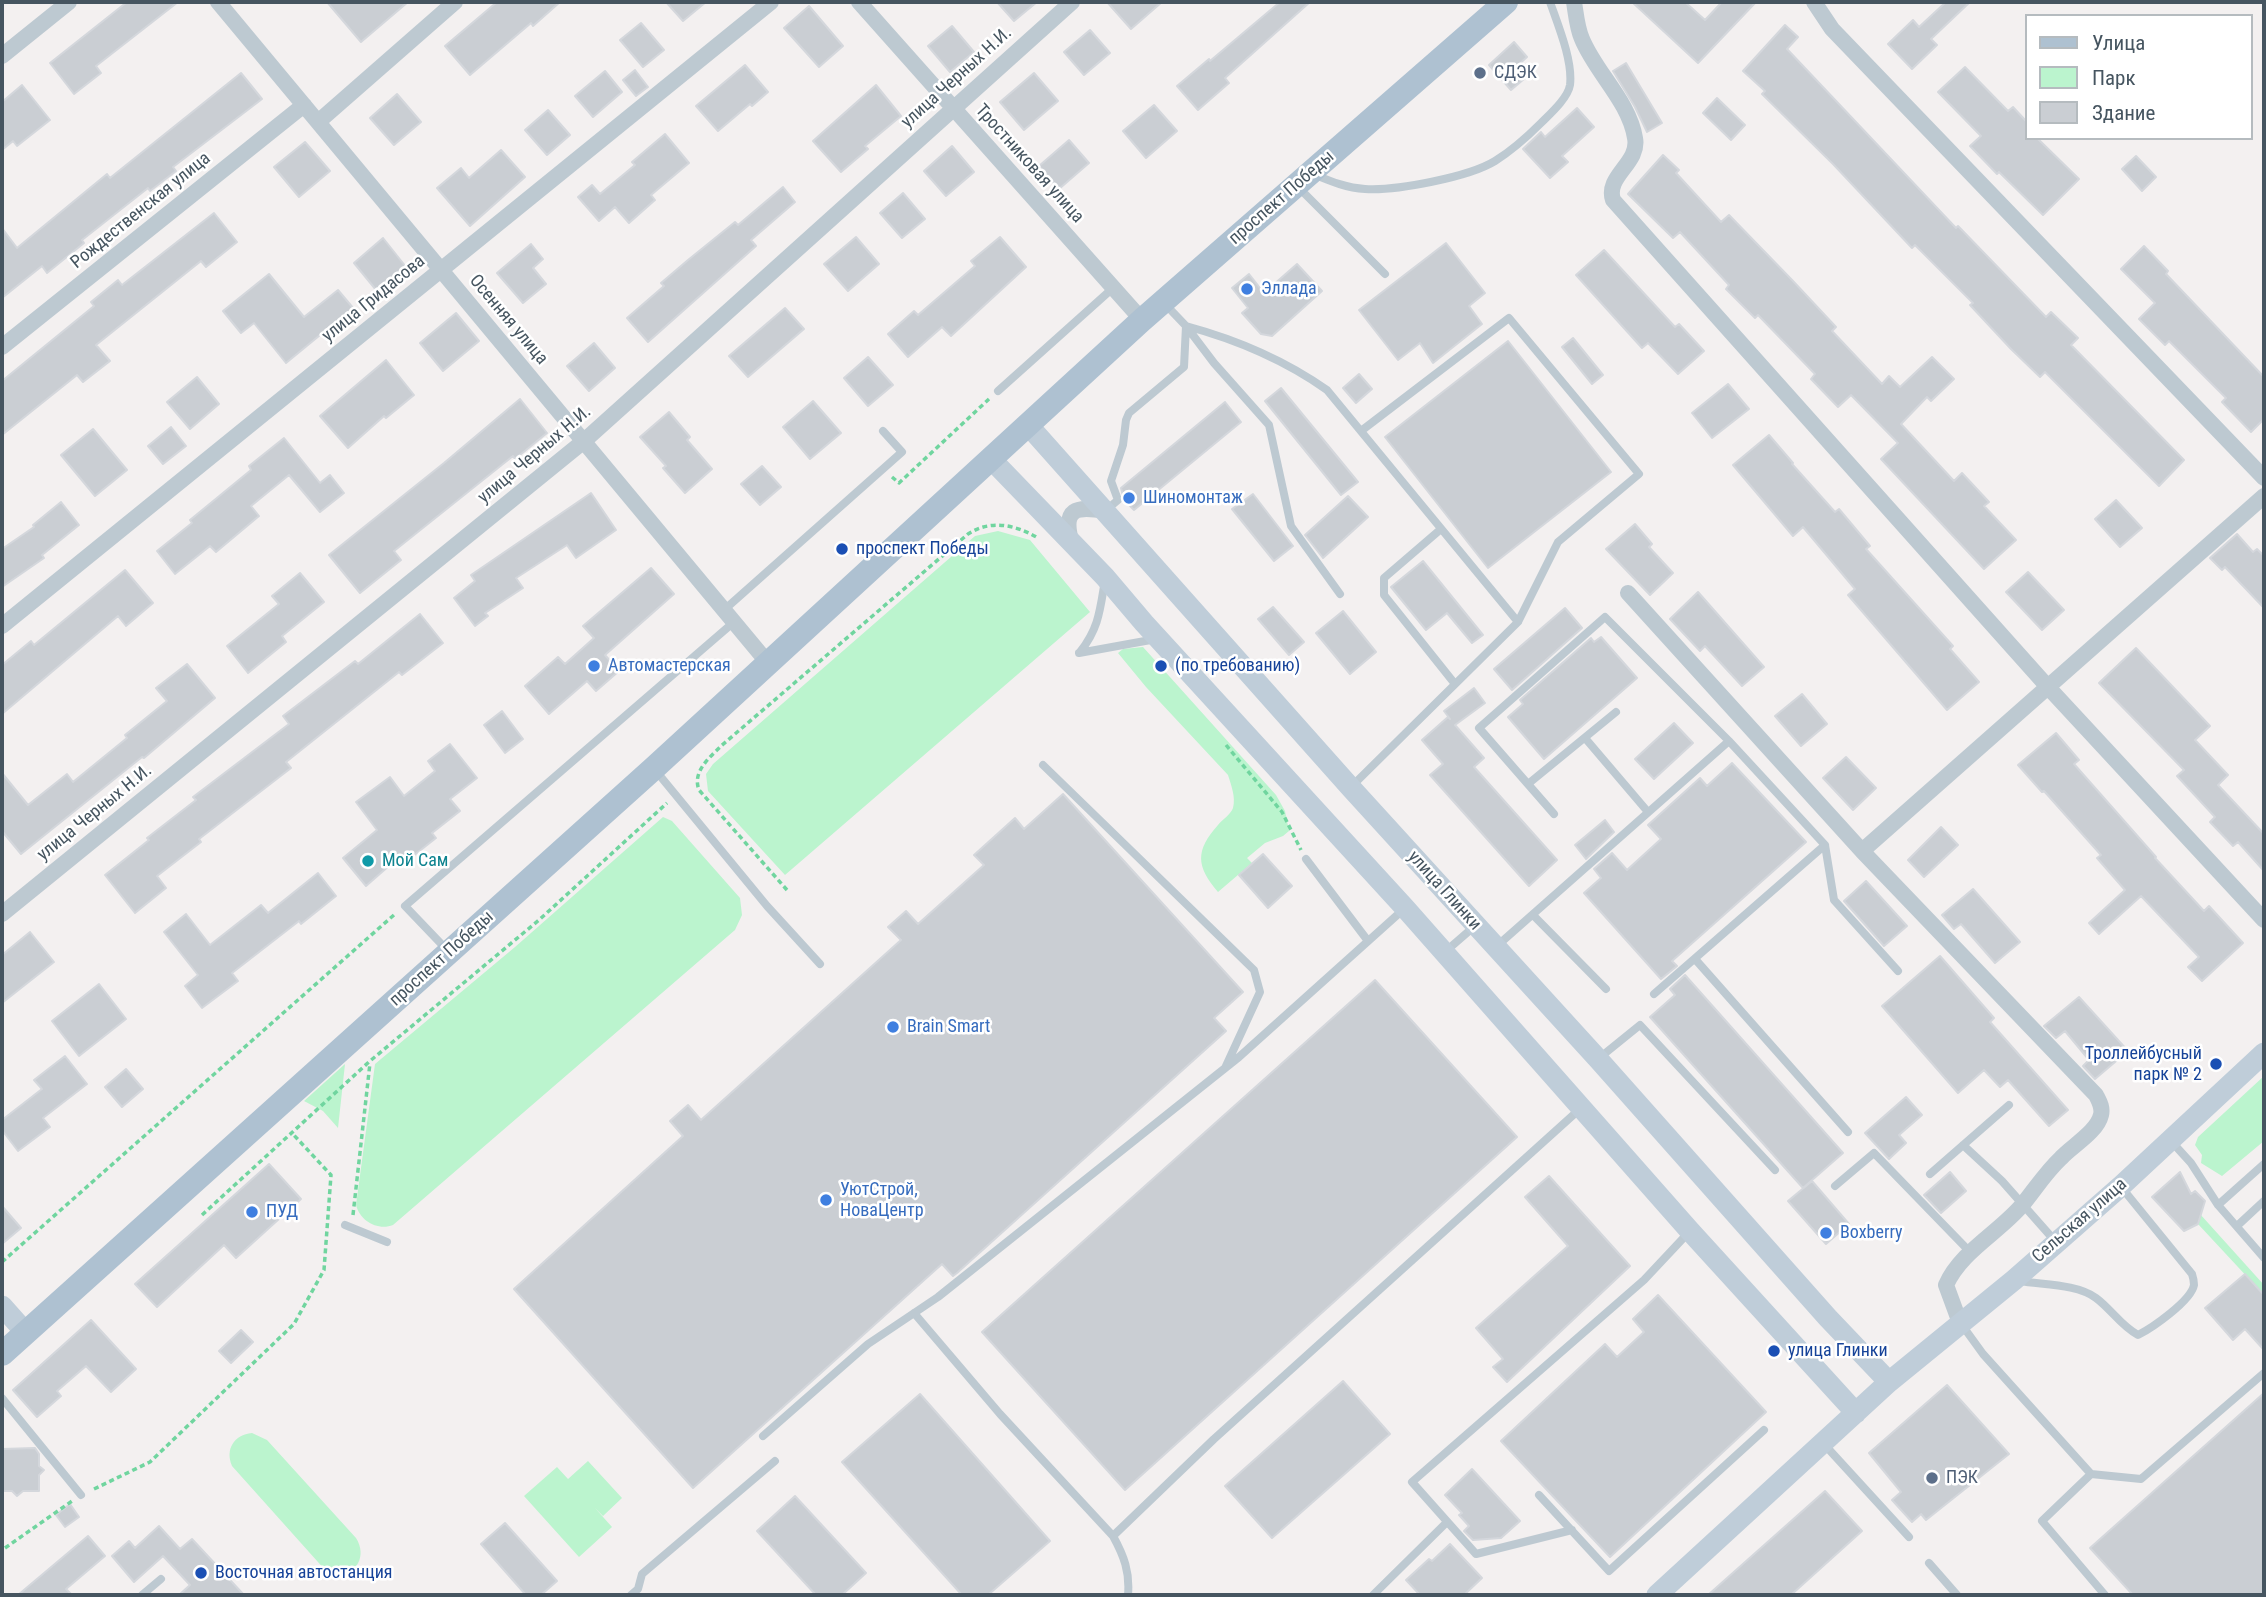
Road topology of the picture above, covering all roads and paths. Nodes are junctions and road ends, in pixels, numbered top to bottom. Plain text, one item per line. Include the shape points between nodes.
1 (69, 2) edge
2 (218, 2) edge
3 (455, 2) edge
4 (771, 2) edge
5 (859, 2) edge
6 (1072, 2) edge
7 (1506, 2) edge
8 (1550, 2) edge
9 (1574, 2) edge
10 (1814, 2) edge
11 (2, 56) edge
12 (304, 105) junction
13 (953, 107) junction
14 (318, 122) junction
15 (1303, 179) junction
16 (441, 270) junction
17 (1385, 274) dead end
18 (1113, 288) junction
19 (1163, 302) junction
20 (1142, 320) junction
21 (1186, 326) junction
22 (2, 347) edge
23 (998, 391) joint
24 (1028, 425) junction
25 (883, 431) dead end
26 (1361, 431) junction
27 (584, 441) junction
28 (991, 458) junction
29 (2264, 478) edge
30 (899, 483) dead end
31 (2264, 496) edge
32 (1105, 511) junction
33 (1441, 529) junction
34 (1071, 541) junction
35 (1046, 544) dead end
36 (1105, 577) junction
37 (1628, 593) dead end
38 (1340, 594) dead end
39 (729, 616) junction
40 (1518, 622) junction
41 (2, 625) edge
42 (1167, 646) junction
43 (768, 663) junction
44 (1455, 684) junction
45 (2047, 687) junction
46 (1616, 712) dead end
47 (1219, 737) dead end
48 (1585, 738) junction
49 (1729, 741) junction
50 (1044, 765) dead end
51 (654, 768) junction
52 (697, 780) junction
53 (1528, 784) junction
54 (1351, 788) junction
55 (675, 795) junction
56 (1648, 812) junction
57 (1554, 814) dead end
58 (1825, 845) junction
59 (1862, 851) junction
60 (1306, 859) joint
61 (787, 890) dead end
62 (405, 906) junction
63 (1405, 908) junction
64 (2, 914) edge
65 (1534, 915) junction
66 (2264, 920) edge
67 (1476, 925) junction
68 (1368, 941) junction
69 (1496, 947) junction
70 (449, 953) junction
71 (1444, 953) junction
72 (1695, 959) junction
73 (820, 964) dead end
74 (1898, 971) dead end
75 (1606, 989) dead end
76 (1654, 994) dead end
77 (2264, 1053) edge
78 (1598, 1059) junction
79 (370, 1061) junction
80 (1225, 1069) junction
81 (2009, 1105) dead end
82 (1581, 1107) junction
83 (291, 1132) junction
84 (1848, 1132) dead end
85 (2169, 1139) junction
86 (1963, 1145) junction
87 (2264, 1164) edge
88 (1775, 1170) dead end
89 (1930, 1174) dead end
90 (1835, 1186) dead end
91 (2121, 1186) junction
92 (2264, 1201) edge
93 (2023, 1204) junction
94 (2218, 1205) junction
95 (202, 1215) dead end
96 (348, 1226) joint
97 (2237, 1226) junction
98 (1689, 1230) junction
99 (387, 1242) dead end
100 (2057, 1243) junction
101 (1970, 1253) junction
102 (2264, 1258) edge
103 (2, 1262) edge
104 (2014, 1280) junction
105 (2, 1306) edge
106 (914, 1313) junction
107 (1960, 1324) junction
108 (26, 1332) junction
109 (2, 1354) edge
110 (2264, 1373) edge
111 (1889, 1382) junction
112 (2, 1398) edge
113 (1856, 1413) junction
114 (1764, 1430) dead end
115 (763, 1436) dead end
116 (1823, 1443) junction
117 (775, 1461) dead end
118 (2091, 1474) junction
119 (81, 1495) junction
120 (1539, 1495) dead end
121 (1446, 1523) junction
122 (1572, 1530) junction
123 (1113, 1536) junction
124 (1909, 1538) dead end
125 (5, 1548) dead end
126 (1929, 1563) dead end
127 (161, 1579) dead end
128 (638, 1593) edge
129 (142, 1595) edge
130 (1128, 1595) edge
131 (1373, 1595) edge
132 (1657, 1595) edge
133 (1957, 1595) edge
134 (2105, 1595) edge

1 - 11 street
2 - 12 street, Осенняя улица
3 - 14 street
4 - 16 street, улица Гридасова
5 - 13 street, Тростниковая улица
6 - 13 street, улица Черных Н.И.
7 - 15 main road, проспект Победы
8 - 15 lane via 1566,49 1570,88 1551,113 1497,160 1478,170 1397,188 1364,189
9 - 45 street via 1581,38 1632,124 1636,142 1632,158 1614,182 1614,200
10 - 29 street via 1832,29
12 - 14 street, Осенняя улица
12 - 22 street, Рождественская улица
13 - 18 street, Тростниковая улица
13 - 27 street, улица Черных Н.И.
14 - 16 street, Осенняя улица
15 - 17 lane
15 - 19 main road, проспект Победы
16 - 27 street, Осенняя улица
16 - 41 street, улица Гридасова
18 - 20 street, Тростниковая улица
18 - 23 lane
19 - 20 main road, проспект Победы
19 - 21 lane
20 - 24 main road, проспект Победы
21 - 26 lane via 1287,364 1327,390
21 - 32 lane via 1184,367 1136,406 1126,420 1111,481 1118,500
21 - 38 lane via 1269,425 1291,526
23 - 30 path
24 - 28 main road, проспект Победы
24 - 32 main road, улица Глинки
25 - 39 lane via 902,452
26 - 33 lane
26 - 40 lane via 1509,318 1639,474 1558,542
27 - 39 street, Осенняя улица
27 - 64 street, улица Черных Н.И.
28 - 34 main road
28 - 43 main road, проспект Победы
31 - 45 street
32 - 34 street via 1075,509 1067,525
32 - 54 main road, улица Глинки
33 - 40 lane
33 - 44 lane via 1384,578 1382,586 1384,596
34 - 36 main road
35 - 52 path via 1026,531 1001,525 968,534 721,746
36 - 42 main road
36 - 42 lane via 1097,624 1079,653 1156,639
37 - 59 street
39 - 43 street, Осенняя улица
39 - 62 lane
40 - 44 lane
42 - 63 main road
43 - 51 main road, проспект Победы
44 - 54 lane
45 - 59 street
45 - 66 street
46 - 48 lane
47 - 60 path via 1282,812
48 - 53 lane
48 - 56 lane
49 - 53 lane via 1605,617 1479,728
49 - 56 lane
49 - 58 lane
50 - 80 lane via 1254,971 1260,992
51 - 55 lane
51 - 70 main road, проспект Победы
52 - 55 path
52 - 61 path via 699,790
53 - 57 lane
54 - 67 main road, улица Глинки
55 - 73 lane
55 - 79 path via 539,920
56 - 65 lane
58 - 72 lane
58 - 74 lane via 1834,900
59 - 93 street via 2096,1094 2101,1116 2042,1176
60 - 68 lane
62 - 70 lane
62 - 103 path
63 - 68 lane
63 - 71 main road
65 - 69 lane
65 - 75 lane
67 - 69 main road, улица Глинки
67 - 71 lane
68 - 80 lane
69 - 78 main road, улица Глинки
70 - 108 main road, проспект Победы
71 - 82 main road
72 - 76 lane
72 - 84 lane
77 - 85 main road, Сельская улица
78 - 88 lane via 1640,1025
78 - 111 main road, улица Глинки
79 - 83 path
79 - 96 path
80 - 106 lane
81 - 86 lane
82 - 98 main road
82 - 123 lane
83 - 95 path
83 - 119 path via 331,1175 324,1270 294,1324 150,1462
85 - 91 main road, Сельская улица
85 - 94 lane
86 - 89 lane
86 - 93 lane
87 - 94 lane
90 - 101 lane via 1874,1153
91 - 100 main road, Сельская улица
91 - 104 lane via 2192,1274 2194,1285 2188,1295 2164,1318 2138,1335 2093,1296
92 - 97 lane
93 - 100 lane
93 - 101 street
94 - 97 lane
96 - 99 lane
97 - 102 lane
98 - 113 main road
98 - 121 lane via 1644,1280 1412,1482
100 - 104 main road, Сельская улица
101 - 107 street via 1945,1285
104 - 107 main road, Сельская улица
105 - 108 main road
106 - 115 lane via 868,1344
106 - 123 lane
107 - 111 main road, Сельская улица
107 - 118 lane
108 - 109 main road, проспект Победы
110 - 118 lane via 2141,1479
111 - 113 main road
112 - 119 lane
113 - 116 main road
114 - 122 lane via 1609,1570
116 - 124 lane
116 - 132 main road
117 - 128 lane via 642,1574
118 - 134 lane via 2042,1521
119 - 125 path
120 - 122 lane
121 - 122 lane via 1476,1554
121 - 131 lane
123 - 130 lane via 1129,1574
126 - 133 lane
127 - 129 lane

